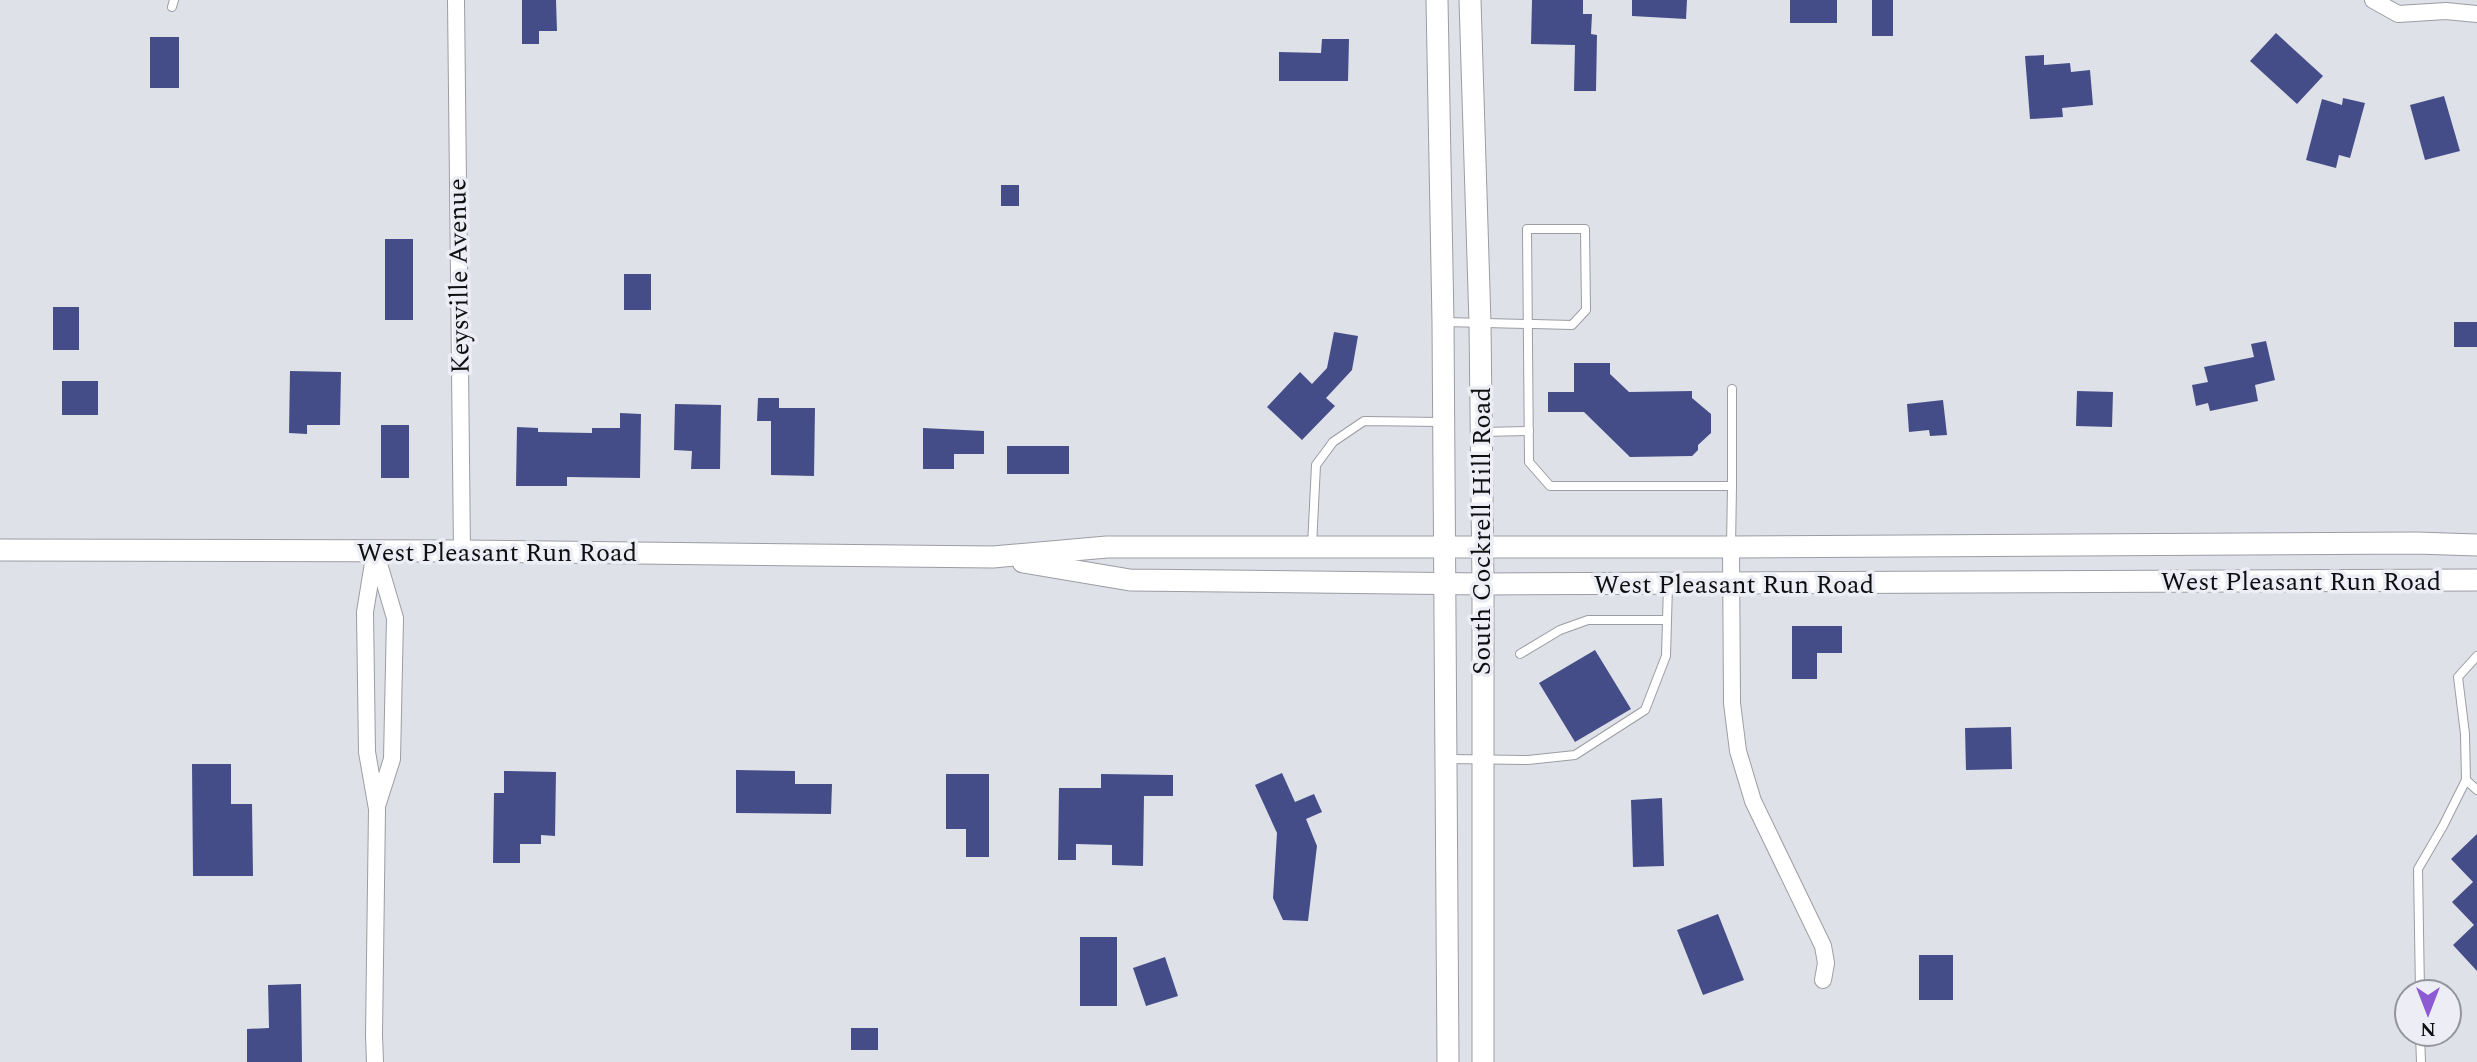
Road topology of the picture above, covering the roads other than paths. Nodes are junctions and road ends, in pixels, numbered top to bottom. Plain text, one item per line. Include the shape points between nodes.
1 (456, 0) edge
2 (1437, 0) edge
3 (1470, 0) edge
4 (2372, 0) edge
5 (2477, 14) edge
6 (1443, 322) junction
7 (1480, 323) junction
8 (1527, 325) junction
9 (1731, 389) dead end
10 (1444, 422) junction
11 (1529, 431) junction
12 (1481, 432) junction
13 (1731, 485) junction
14 (1444, 545) junction
15 (2477, 545) edge
16 (1312, 546) junction
17 (1482, 546) junction
18 (1731, 547) junction
19 (0, 550) edge
20 (375, 551) junction
21 (462, 551) junction
22 (993, 557) junction
23 (2477, 580) edge
24 (1445, 583) junction
25 (1483, 584) junction
26 (1668, 585) junction
27 (1732, 585) junction
28 (1667, 620) junction
29 (1520, 654) dead end
30 (2477, 656) edge
31 (1446, 758) junction
32 (1481, 759) junction
33 (2466, 779) junction
34 (2477, 790) edge
35 (376, 809) junction
36 (2420, 978) edge
37 (1823, 980) dead end
38 (375, 1062) edge
39 (1448, 1062) edge
40 (1483, 1062) edge

1 - 21 street, Keysville Avenue
2 - 6 main road, South Cockrell Hill Road
3 - 7 main road, South Cockrell Hill Road
4 - 5 street via 2398,14
6 - 7 lane
6 - 10 main road, South Cockrell Hill Road
7 - 8 lane
7 - 12 main road, South Cockrell Hill Road
8 - 8 lane via 1572,325 1586,310 1585,229 1527,229
8 - 11 lane
9 - 13 lane
10 - 14 main road, South Cockrell Hill Road
10 - 16 lane via 1364,421 1333,442 1316,465
11 - 12 lane
11 - 13 lane via 1529,462 1549,485
12 - 17 main road, South Cockrell Hill Road
13 - 18 lane
14 - 16 main road, West Pleasant Run Road
14 - 17 main road, West Pleasant Run Road
14 - 24 main road, South Cockrell Hill Road
15 - 18 main road, West Pleasant Run Road
16 - 22 main road, West Pleasant Run Road via 1107,547
17 - 18 main road, West Pleasant Run Road
17 - 25 main road, South Cockrell Hill Road
18 - 27 street
19 - 20 main road, West Pleasant Run Road
20 - 21 main road, West Pleasant Run Road
20 - 35 street via 365,612 367,752
20 - 35 street via 395,618 392,759
21 - 22 main road, West Pleasant Run Road
22 - 24 main road, West Pleasant Run Road via 1130,580
23 - 27 main road, West Pleasant Run Road
24 - 25 main road, West Pleasant Run Road
24 - 31 main road, South Cockrell Hill Road
25 - 26 main road, West Pleasant Run Road
25 - 32 main road, South Cockrell Hill Road
26 - 27 main road, West Pleasant Run Road
26 - 28 lane
27 - 37 street via 1732,703 1738,751 1754,801 1823,946
28 - 29 lane via 1588,620 1560,630
28 - 32 lane via 1667,656 1644,710 1575,755
30 - 33 lane via 2458,677
31 - 32 lane
31 - 39 main road, South Cockrell Hill Road
32 - 40 main road, South Cockrell Hill Road
33 - 34 lane
33 - 36 lane via 2418,869
35 - 38 street

